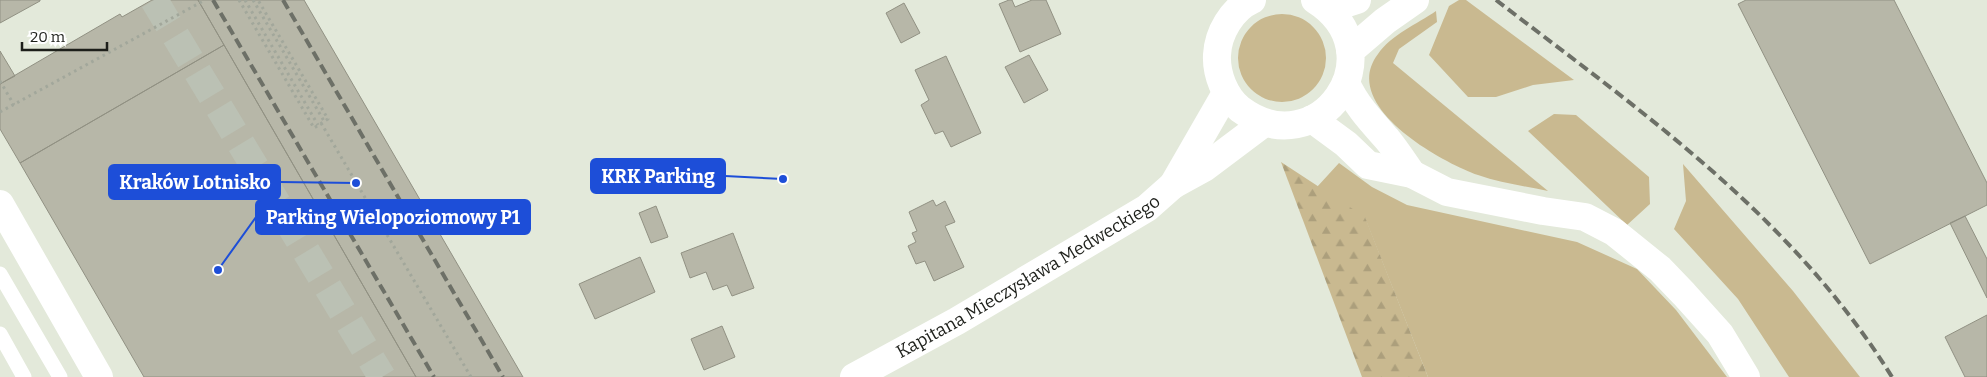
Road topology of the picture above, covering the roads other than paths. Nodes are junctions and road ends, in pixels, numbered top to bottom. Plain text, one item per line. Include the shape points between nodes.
1 (1252, 0) edge
2 (1357, 0) edge
3 (1414, 0) edge
4 (1322, 4) edge
5 (1226, 9) edge
6 (1350, 51) junction
7 (1346, 83) junction
8 (1226, 93) junction
9 (1312, 119) junction
10 (1264, 123) junction
11 (1412, 174) junction
12 (1174, 185) junction
13 (0, 204) edge
14 (0, 274) edge
15 (0, 334) edge
16 (24, 377) edge
17 (60, 377) edge
18 (99, 377) edge
19 (854, 377) edge
20 (1746, 377) edge

1 - 5 street
2 - 4 street
3 - 6 street
4 - 6 street via 1339,21 1347,35
5 - 8 street via 1217,55 1219,75
6 - 7 street
7 - 9 street via 1330,107
7 - 11 street via 1368,120
8 - 10 street via 1236,106
8 - 12 street, Kapitana Mieczysława Medweckiego
9 - 10 street via 1281,126
9 - 11 street via 1368,165
10 - 12 street, Kapitana Mieczysława Medweckiego via 1204,168
11 - 20 street via 1446,192 1543,212 1585,217 1614,232 1684,294 1720,334
12 - 19 street, Kapitana Mieczysława Medweckiego via 1147,208 1074,253
13 - 18 street
14 - 17 lane
15 - 16 lane

